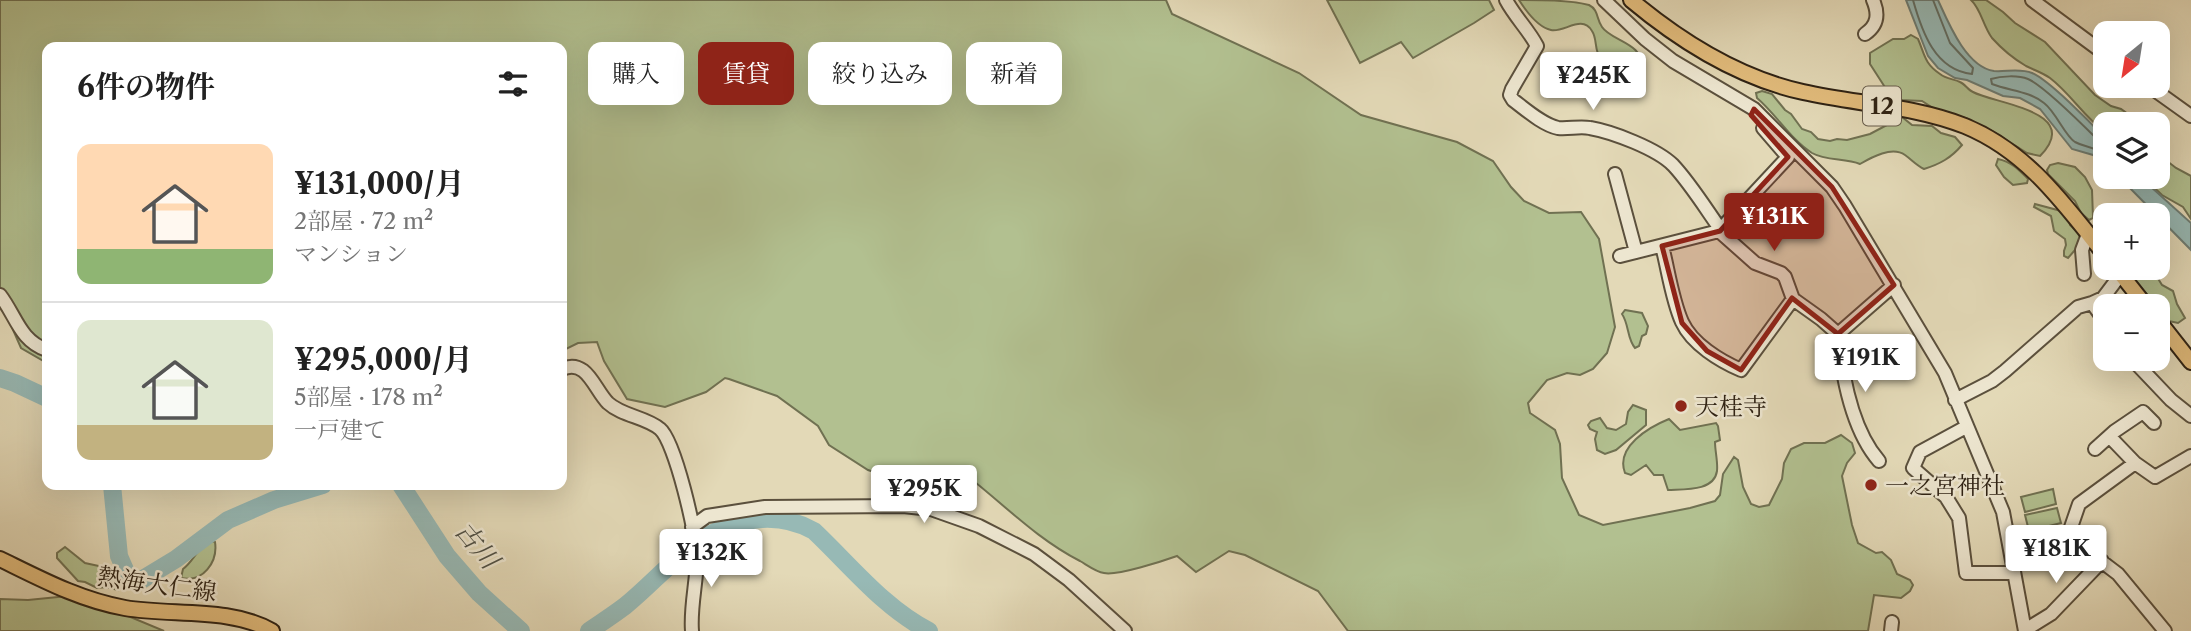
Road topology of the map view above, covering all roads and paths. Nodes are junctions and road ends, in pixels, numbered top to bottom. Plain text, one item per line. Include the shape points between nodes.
1 (1506, 0) edge
2 (1604, 0) edge
3 (1630, 0) edge
4 (1873, 0) edge
5 (2032, 0) edge
6 (1865, 34) dead end
7 (2093, 45) edge
8 (2166, 98) edge
9 (1754, 109) junction
10 (2191, 116) edge
11 (1615, 174) dead end
12 (1720, 230) junction
13 (2088, 234) junction
14 (2093, 240) edge
15 (1661, 246) junction
16 (1636, 252) junction
17 (1620, 256) dead end
18 (2084, 274) dead end
19 (2113, 280) edge
20 (2125, 280) edge
21 (1894, 285) junction
22 (2136, 294) edge
23 (0, 295) edge
24 (1793, 299) junction
25 (2092, 303) joint
26 (1838, 334) junction
27 (2170, 335) edge
28 (42, 348) edge
29 (2191, 362) edge
30 (567, 367) edge
31 (2143, 371) edge
32 (1955, 400) junction
33 (2191, 416) edge
34 (2154, 423) dead end
35 (1966, 427) junction
36 (2110, 437) junction
37 (2095, 449) dead end
38 (2191, 456) edge
39 (1880, 461) dead end
40 (2135, 463) junction
41 (692, 527) junction
42 (0, 559) edge
43 (2102, 561) junction
44 (2014, 573) junction
45 (272, 631) edge
46 (692, 631) edge
47 (1125, 631) edge
48 (2025, 631) edge
49 (2165, 631) edge

1 - 12 street via 1537,46 1511,89 1513,100 1551,125 1591,128 1655,153 1672,164
2 - 9 street via 1673,61
3 - 13 main road, 12 via 1678,37 1759,78 1801,92 1965,126 2021,159 2049,185
4 - 6 street via 1877,17
5 - 7 street
8 - 10 street
9 - 12 street via 1751,115 1788,157
9 - 21 street via 1832,187
11 - 16 street
12 - 15 street
12 - 24 street via 1755,263 1781,273
13 - 14 main road, 12
13 - 18 street via 2082,250
15 - 16 street
15 - 24 street via 1682,323 1707,351 1741,370
16 - 17 street
19 - 25 street via 2103,298
20 - 22 main road
21 - 26 street
21 - 32 street via 1945,373
23 - 28 street via 22,332
24 - 26 street
25 - 32 street via 2078,307 1993,381
26 - 39 street via 1850,404 1870,450
27 - 29 main road
30 - 41 street via 581,369 611,406 668,438
31 - 33 street
32 - 35 street
34 - 36 street via 2143,412
35 - 44 street via 2003,512
35 - 44 street via 1920,452 1913,468 1946,496 1959,518 1966,573
36 - 37 street
36 - 40 street
38 - 40 street via 2155,477
40 - 43 street via 2079,504 2068,536
41 - 46 street via 697,552
41 - 47 street via 708,516 765,506 931,509 979,526 1034,554
42 - 45 main road, 熱海大仁線 via 99,602 235,618
43 - 48 street via 2051,614
43 - 49 street
44 - 48 street

